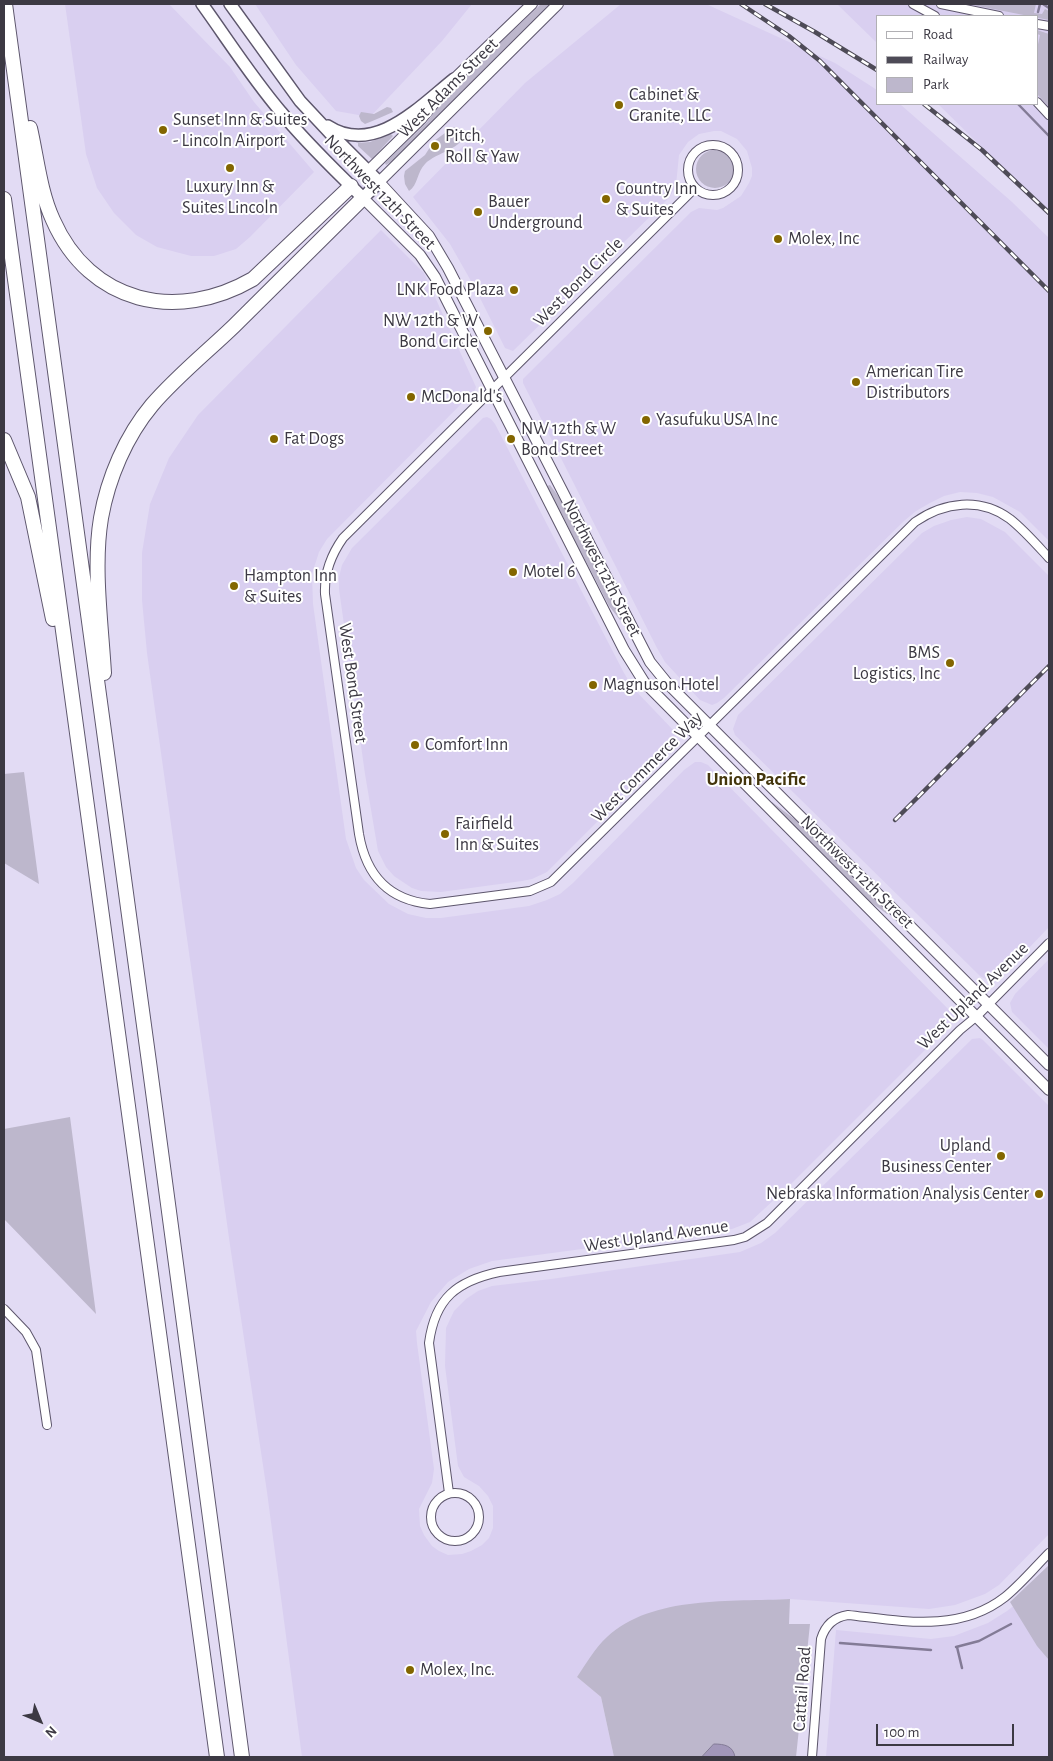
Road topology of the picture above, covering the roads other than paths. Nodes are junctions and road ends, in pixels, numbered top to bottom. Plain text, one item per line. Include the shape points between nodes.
1 (5, 4) edge
2 (202, 4) edge
3 (230, 4) edge
4 (532, 4) edge
5 (558, 4) edge
6 (913, 4) edge
7 (941, 4) edge
8 (933, 15) edge
9 (994, 15) edge
10 (7, 20) junction
11 (454, 79) junction
12 (1038, 103) edge
13 (1049, 115) edge
14 (314, 117) junction
15 (368, 171) junction
16 (379, 182) junction
17 (351, 186) junction
18 (695, 188) junction
19 (363, 198) junction
20 (4, 199) edge
21 (504, 378) junction
22 (492, 391) junction
23 (4, 440) edge
24 (1049, 558) edge
25 (710, 726) junction
26 (698, 738) junction
27 (110, 776) junction
28 (85, 782) junction
29 (400, 897) joint
30 (1049, 943) edge
31 (988, 1004) junction
32 (977, 1016) junction
33 (1049, 1065) edge
34 (1049, 1090) edge
35 (4, 1309) edge
36 (46, 1425) dead end
37 (449, 1494) junction
38 (1049, 1553) edge
39 (217, 1757) edge
40 (242, 1757) edge
41 (812, 1757) edge

1 - 10 highway
2 - 17 main road, Northwest 12th Street via 278,108
3 - 14 main road, Northwest 12th Street
4 - 11 main road, West Adams Street
5 - 16 main road, West Adams Street
6 - 8 street
7 - 9 street
10 - 17 highway via 52,219 78,261 112,287 137,297 172,303 208,299 239,288 264,270
10 - 27 highway
11 - 14 main road via 406,117 374,134 350,136
11 - 15 main road, West Adams Street via 421,119
12 - 13 street
14 - 15 main road, Northwest 12th Street
15 - 16 main road, Northwest 12th Street
15 - 17 main road, West Adams Street
16 - 19 main road, West Adams Street
16 - 21 main road, Northwest 12th Street via 417,222 438,251
17 - 19 main road, Northwest 12th Street
18 - 18 street via 709,195 731,188 738,166 730,152 719,146 706,146 692,156 688,173
18 - 21 street, West Bond Circle
19 - 22 main road, Northwest 12th Street via 428,266
19 - 27 highway via 151,406 114,470 101,518 98,548
20 - 28 highway
21 - 22 street, West Bond Street
21 - 25 main road, Northwest 12th Street via 644,653 667,683
22 - 26 main road, Northwest 12th Street via 636,671
22 - 29 street, West Bond Street via 343,538 331,556 325,577 361,849 373,873
23 - 28 highway via 28,497
24 - 25 street, West Commerce Way via 1017,526 987,508 962,504 927,514
25 - 26 street, West Commerce Way
25 - 31 main road, Northwest 12th Street
26 - 29 street, West Commerce Way via 551,882 530,891 446,903 422,903
26 - 32 main road, Northwest 12th Street
27 - 40 highway
28 - 39 highway
30 - 31 street, West Upland Avenue
31 - 32 street, West Upland Avenue
31 - 33 main road, Northwest 12th Street
32 - 34 main road, Northwest 12th Street
32 - 37 street, West Upland Avenue via 953,1036 767,1223 745,1237 499,1272 473,1279 452,1293 436,1315 429,1343
35 - 36 street via 32,1340
37 - 37 street via 433,1507 431,1523 446,1540 462,1541 476,1531 480,1515 478,1507 466,1495
38 - 41 street, Cattail Road via 1005,1596 972,1615 924,1623 848,1615 828,1625 821,1639

